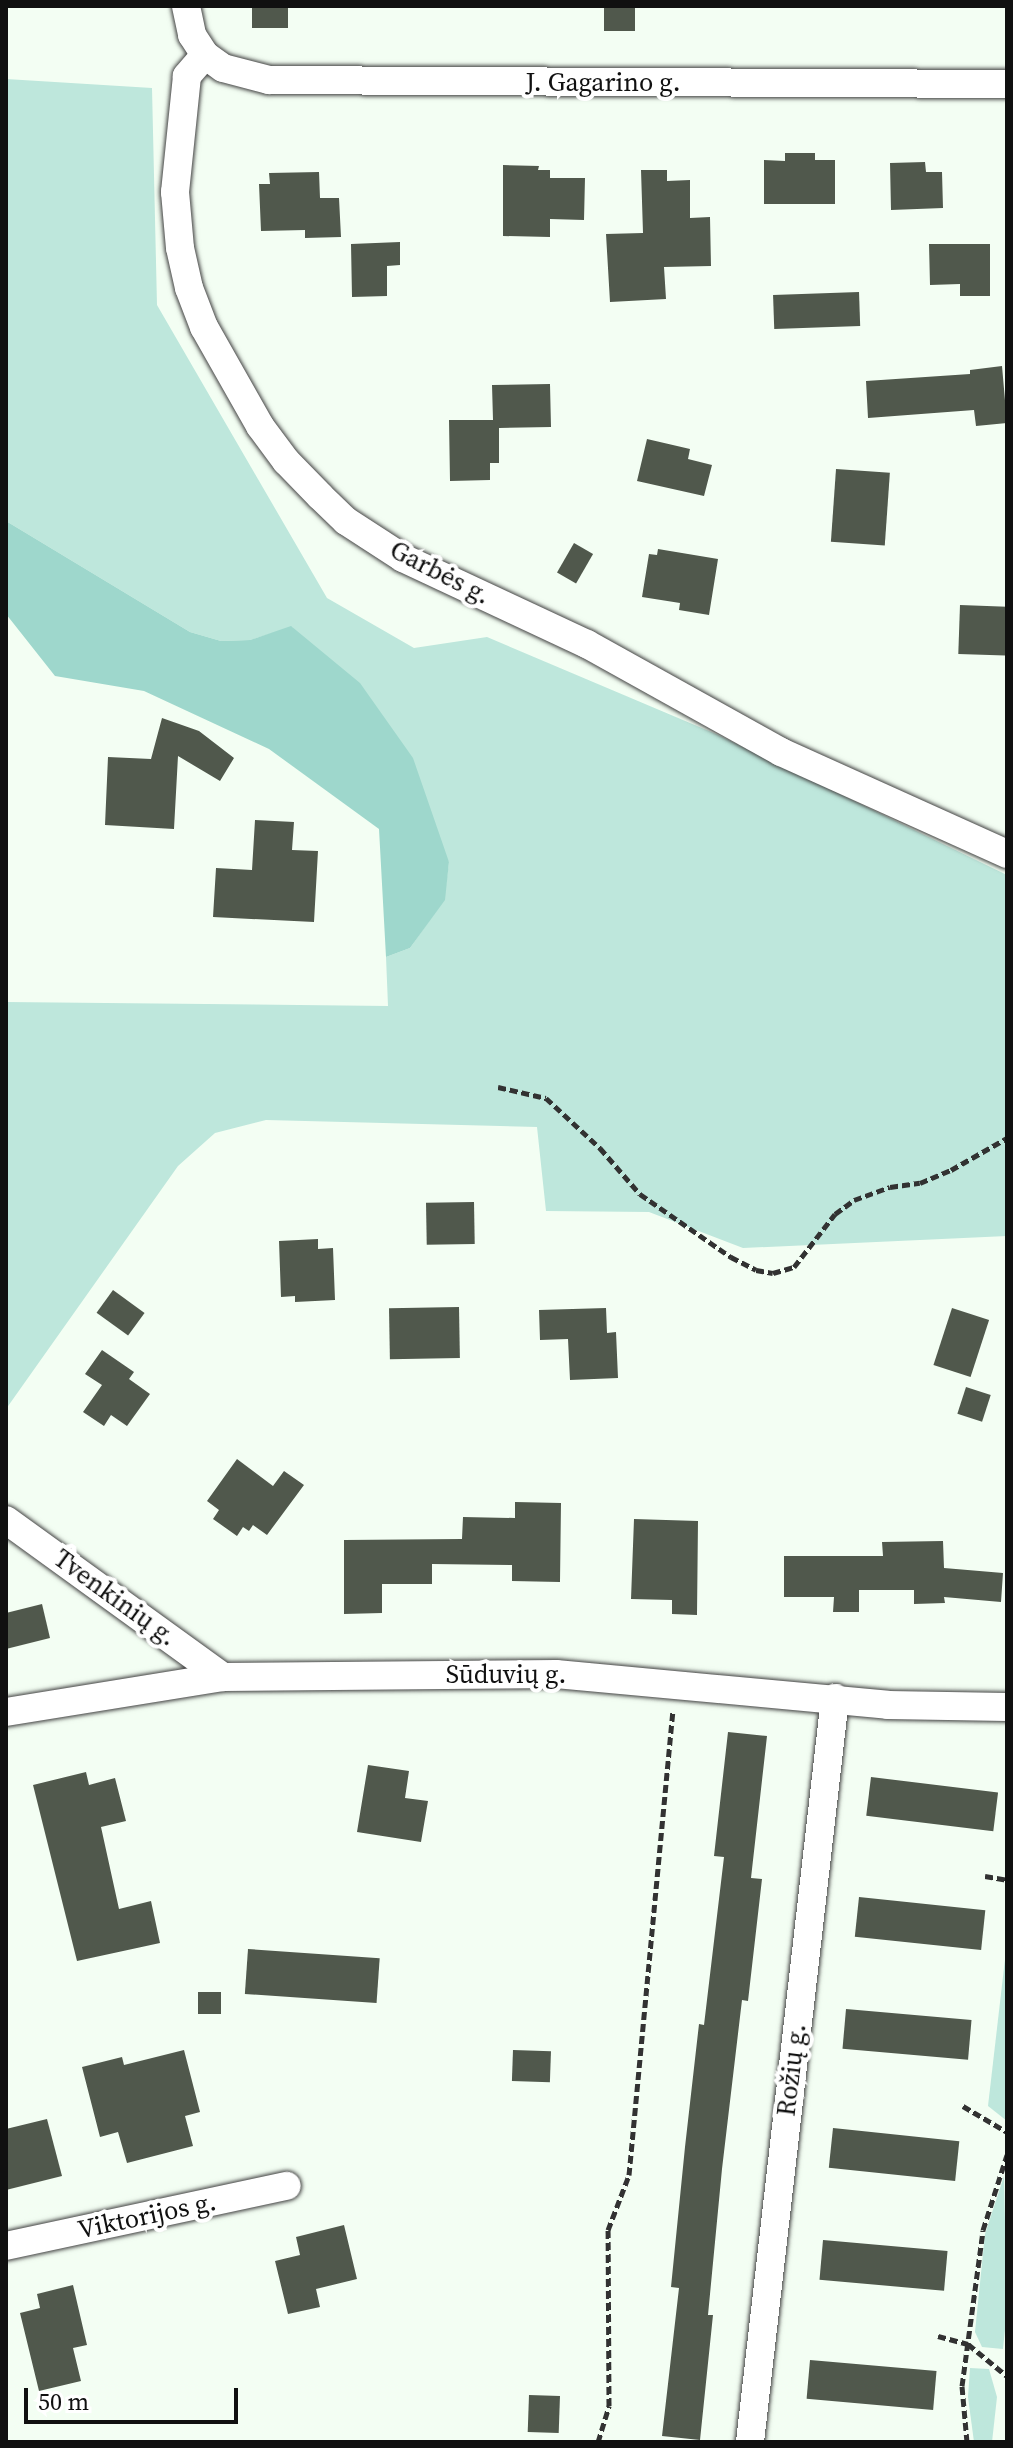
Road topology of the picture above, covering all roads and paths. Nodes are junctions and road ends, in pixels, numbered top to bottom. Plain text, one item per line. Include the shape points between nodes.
1 (186, 6) edge
2 (205, 55) junction
3 (1007, 84) edge
4 (1007, 854) edge
5 (498, 1087) dead end
6 (1007, 1138) edge
7 (6, 1520) edge
8 (223, 1677) junction
9 (676, 1684) junction
10 (835, 1698) junction
11 (1007, 1707) edge
12 (6, 1712) edge
13 (985, 1876) dead end
14 (1007, 1880) edge
15 (963, 2106) dead end
16 (1007, 2132) edge
17 (1007, 2155) edge
18 (287, 2186) dead end
19 (6, 2246) edge
20 (938, 2336) dead end
21 (968, 2344) junction
22 (1007, 2376) edge
23 (598, 2442) edge
24 (750, 2442) edge
25 (967, 2442) edge

1 - 2 street via 192,35
2 - 3 street, J. Gagarino g. via 241,74 301,82
2 - 4 street, Garbės g. via 187,76 175,192 189,288 204,327 260,426 320,496 346,521 403,558 587,644 781,752
5 - 6 path via 546,1098 640,1194 731,1257 773,1273 794,1267 835,1214 854,1200 920,1183
7 - 8 street, Tvenkinių g.
8 - 9 street, Sūduvių g. via 556,1674
8 - 12 street, Sūduvių g.
9 - 10 street, Sūduvių g.
9 - 23 path via 629,2175 608,2230 609,2406
10 - 11 street, Sūduvių g. via 966,1709
10 - 24 street, Rožių g.
13 - 14 path
15 - 16 path
17 - 21 path via 983,2230
18 - 19 street, Viktorijos g.
20 - 21 path
21 - 22 path
21 - 25 path via 962,2386

